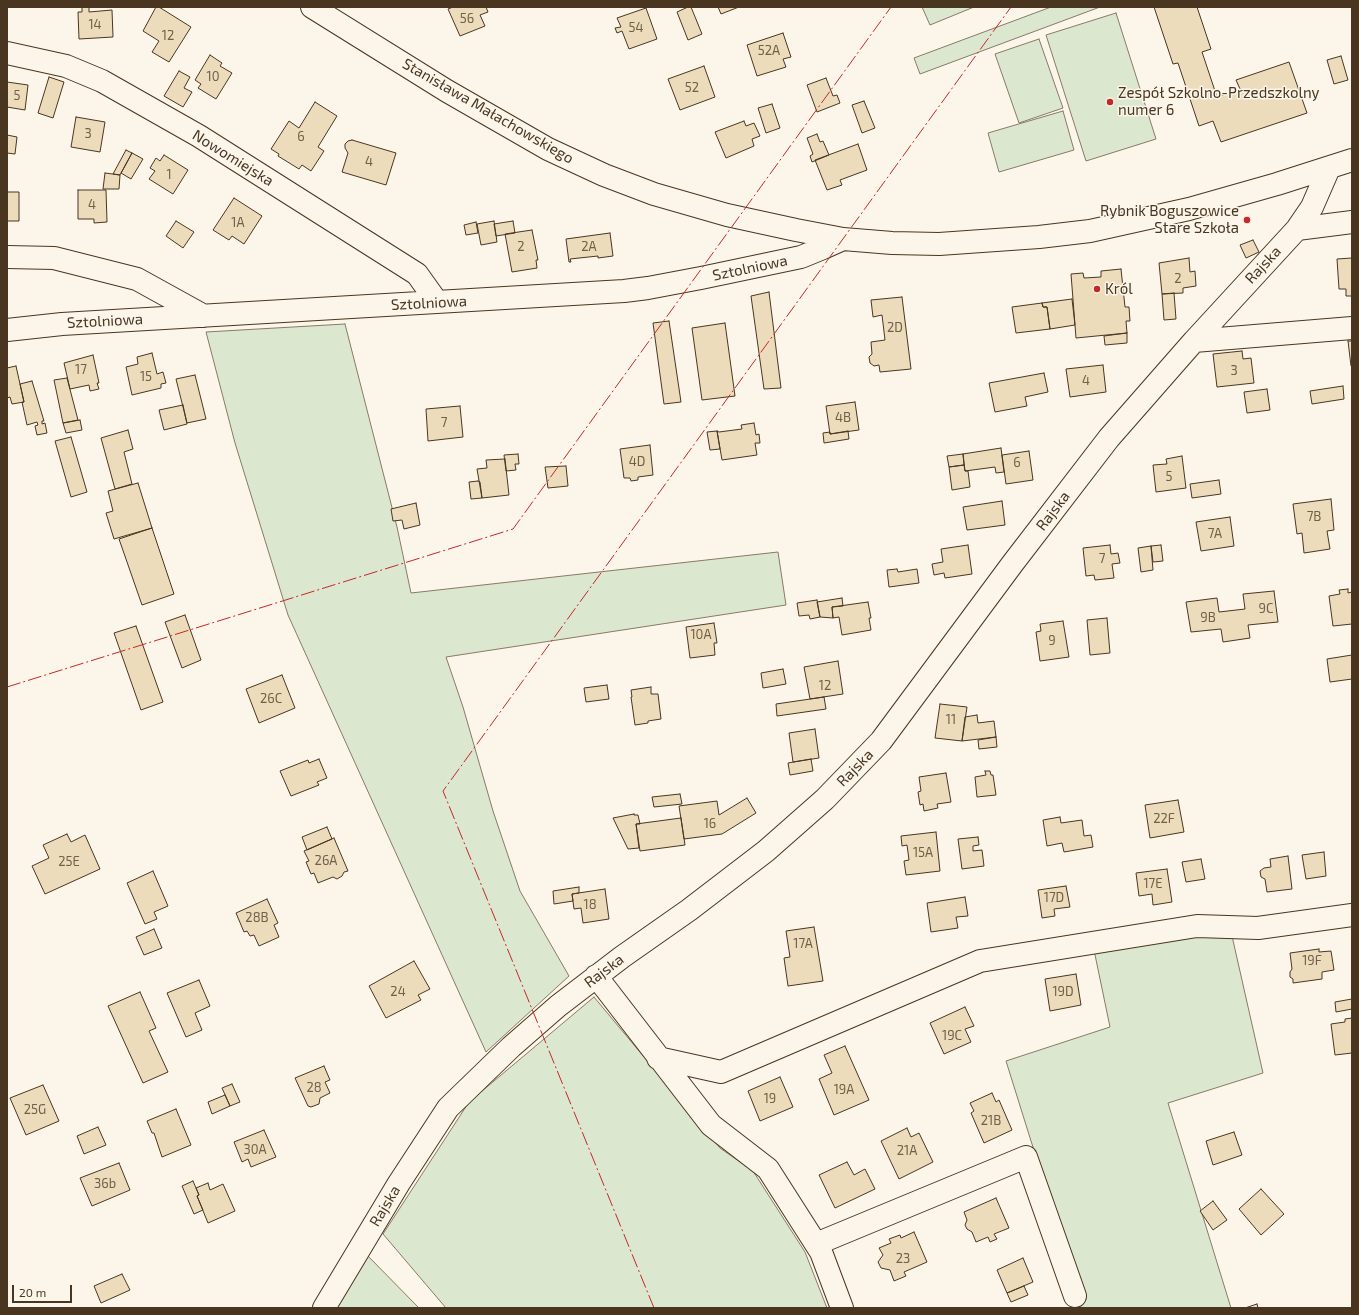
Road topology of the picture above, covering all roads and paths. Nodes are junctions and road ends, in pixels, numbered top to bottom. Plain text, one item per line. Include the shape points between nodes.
1 (312, 7) edge
2 (7, 53) edge
3 (1352, 160) edge
4 (1329, 168) junction
5 (1352, 222) edge
6 (1297, 229) junction
7 (843, 239) junction
8 (7, 256) edge
9 (437, 302) junction
10 (204, 316) junction
11 (1352, 328) edge
12 (7, 330) edge
13 (1194, 341) junction
14 (1352, 915) edge
15 (596, 976) junction
16 (658, 1058) junction
17 (816, 1244) junction
18 (1075, 1296) dead end
19 (324, 1308) edge
20 (842, 1308) edge

1 - 7 street, Stanisława Małachowskiego via 548,149 604,175 654,194 727,215
2 - 9 street, Nowomiejska via 66,66 102,81 199,136 418,274
3 - 4 street, Stanisława Małachowskiego
4 - 6 street, Rajska via 1312,207
4 - 7 street, Stanisława Małachowskiego via 1189,209 1090,232 939,244 892,244
5 - 6 street
6 - 13 street, Rajska
7 - 9 street, Sztolniowa via 801,257 648,288
8 - 10 street via 54,258 136,279
9 - 10 street, Sztolniowa
10 - 12 street, Sztolniowa via 62,324
11 - 13 street
13 - 15 street, Rajska via 1109,438 881,741 825,799 766,851
14 - 16 street via 1258,928 1196,926 980,961 721,1072
15 - 16 street
15 - 19 street, Rajska via 511,1047 448,1108 399,1183
16 - 17 street via 711,1125 768,1169
17 - 18 street via 1026,1157
17 - 20 street

